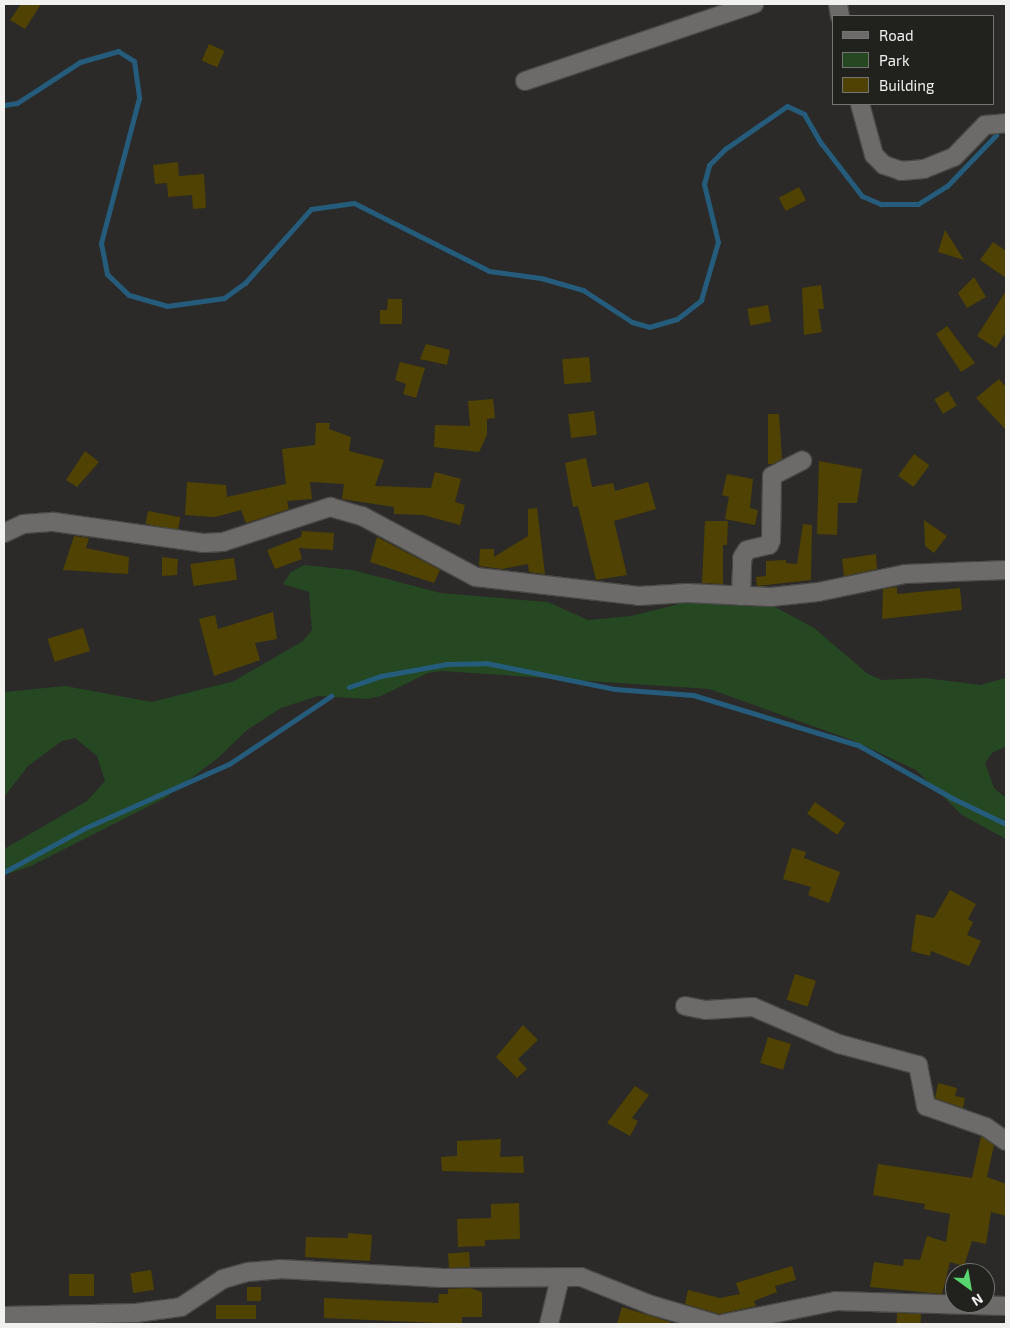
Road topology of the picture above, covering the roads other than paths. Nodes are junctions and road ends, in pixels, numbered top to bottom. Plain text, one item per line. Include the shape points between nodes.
1 (754, 4) edge
2 (525, 81) dead end
3 (860, 105) edge
4 (1006, 123) edge
5 (802, 461) dead end
6 (4, 533) edge
7 (1006, 570) edge
8 (741, 596) junction
9 (685, 1006) dead end
10 (1006, 1141) edge
11 (560, 1278) junction
12 (1006, 1306) edge
13 (4, 1316) edge
14 (549, 1324) edge
15 (716, 1324) edge
16 (722, 1324) edge

1 - 2 street
3 - 4 street via 874,154 884,165 901,171 924,169 954,157 985,126
5 - 8 street via 772,476 771,540 769,545 747,550 742,558
6 - 8 street via 23,524 54,522 203,543 223,542 330,507 362,516 462,571 492,581 639,596
7 - 8 street via 905,574 813,593
9 - 10 street via 706,1010 753,1007 838,1044 918,1065 926,1106 986,1127
11 - 13 street via 443,1278 280,1269 223,1279 181,1307 136,1313
11 - 14 street
11 - 15 street via 581,1277 651,1305
12 - 16 street via 844,1300

